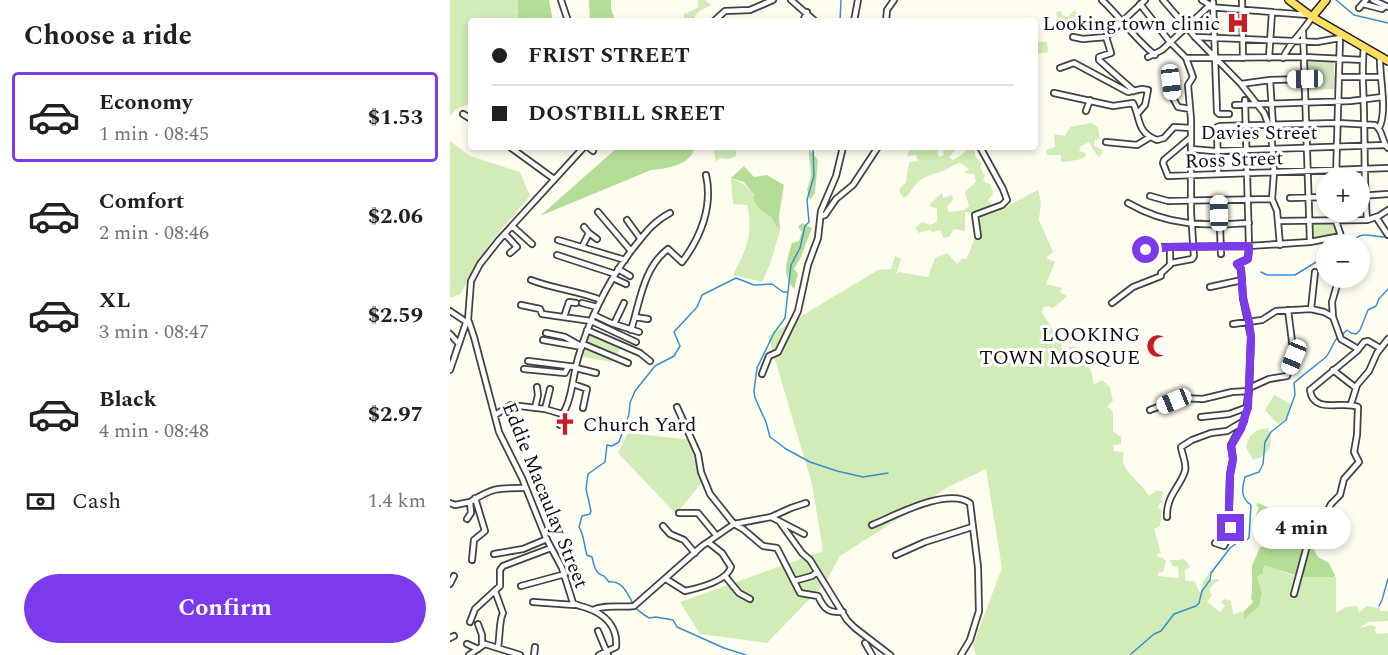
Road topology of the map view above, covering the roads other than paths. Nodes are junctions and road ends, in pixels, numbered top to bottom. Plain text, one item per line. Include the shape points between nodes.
1 (561, 0) edge
2 (773, 0) edge
3 (792, 0) edge
4 (804, 0) edge
5 (858, 0) edge
6 (894, 0) edge
7 (1102, 0) edge
8 (1163, 0) edge
9 (1202, 0) edge
10 (1242, 0) edge
11 (1289, 0) edge
12 (1326, 0) edge
13 (1373, 0) edge
14 (1142, 2) edge
15 (1212, 3) edge
16 (1363, 3) edge
17 (798, 6) junction
18 (1386, 7) edge
19 (1242, 10) junction
20 (807, 12) junction
21 (1272, 12) junction
22 (1310, 16) junction
23 (567, 18) edge
24 (717, 18) edge
25 (804, 18) edge
26 (812, 18) edge
27 (855, 18) edge
28 (886, 18) edge
29 (1123, 22) junction
30 (1075, 23) dead end
31 (1186, 27) junction
32 (1303, 31) junction
33 (1108, 36) junction
34 (1341, 36) junction
35 (1195, 37) junction
36 (1215, 37) junction
37 (1073, 38) dead end
38 (1243, 39) junction
39 (1269, 39) junction
40 (1293, 41) junction
41 (1304, 41) junction
42 (1170, 42) junction
43 (1364, 47) junction
44 (1155, 55) junction
45 (1380, 56) junction
46 (1148, 57) dead end
47 (1304, 57) junction
48 (1186, 58) junction
49 (1216, 58) junction
50 (1243, 58) junction
51 (1269, 58) junction
52 (1282, 58) junction
53 (1340, 58) junction
54 (1363, 60) junction
55 (1388, 61) edge
56 (1060, 68) dead end
57 (1339, 77) junction
58 (1361, 77) junction
59 (1380, 77) junction
60 (1305, 79) junction
61 (1270, 80) junction
62 (1171, 82) dead end
63 (1241, 84) junction
64 (1134, 91) junction
65 (1054, 93) dead end
66 (1388, 93) edge
67 (1382, 96) junction
68 (1090, 100) junction
69 (1364, 100) junction
70 (1338, 101) junction
71 (1245, 103) junction
72 (1271, 103) junction
73 (1306, 103) junction
74 (1259, 104) junction
75 (1235, 105) dead end
76 (1190, 109) junction
77 (1086, 111) dead end
78 (1138, 113) junction
79 (463, 114) dead end
80 (1229, 114) dead end
81 (1385, 116) edge
82 (468, 117) edge
83 (1337, 123) junction
84 (1364, 123) junction
85 (1306, 124) junction
86 (1245, 126) junction
87 (1271, 126) junction
88 (1191, 128) junction
89 (1379, 128) junction
90 (1150, 137) junction
91 (1190, 138) junction
92 (1106, 142) dead end
93 (1363, 146) junction
94 (1386, 146) edge
95 (1307, 147) junction
96 (1336, 147) junction
97 (1273, 148) junction
98 (1191, 149) junction
99 (1246, 149) junction
100 (514, 150) edge
101 (587, 150) edge
102 (842, 150) edge
103 (876, 150) edge
104 (982, 150) edge
105 (1217, 151) junction
106 (1336, 168) edge
107 (1364, 168) edge
108 (1388, 168) edge
109 (1370, 169) edge
110 (1309, 171) junction
111 (1316, 171) edge
112 (1274, 172) junction
113 (1246, 173) junction
114 (1191, 174) junction
115 (1218, 174) junction
116 (706, 175) dead end
117 (554, 179) junction
118 (1388, 194) edge
119 (1370, 195) edge
120 (1150, 196) dead end
121 (1310, 196) junction
122 (1316, 196) edge
123 (1290, 198) dead end
124 (1247, 199) junction
125 (1272, 199) junction
126 (1219, 200) junction
127 (1192, 202) junction
128 (1128, 203) dead end
129 (1388, 210) edge
130 (598, 212) dead end
131 (670, 213) dead end
132 (821, 216) junction
133 (1376, 218) junction
134 (627, 219) dead end
135 (1370, 219) edge
136 (1278, 221) junction
137 (1310, 222) junction
138 (1316, 222) edge
139 (1337, 222) edge
140 (1249, 223) junction
141 (1191, 225) junction
142 (1219, 225) junction
143 (512, 226) junction
144 (584, 227) dead end
145 (589, 232) junction
146 (505, 234) junction
147 (1388, 235) edge
148 (978, 236) dead end
149 (640, 238) junction
150 (597, 239) dead end
151 (558, 240) dead end
152 (1310, 242) junction
153 (532, 244) dead end
154 (1280, 244) junction
155 (1192, 246) junction
156 (1220, 246) junction
157 (1249, 246) junction
158 (582, 247) junction
159 (1170, 247) junction
160 (1146, 250) dead end
161 (631, 251) junction
162 (510, 253) dead end
163 (1221, 254) dead end
164 (557, 255) dead end
165 (624, 260) junction
166 (1171, 263) junction
167 (632, 265) dead end
168 (1315, 272) dead end
169 (615, 274) junction
170 (630, 276) dead end
171 (531, 280) dead end
172 (1242, 280) junction
173 (626, 284) dead end
174 (1210, 287) dead end
175 (1336, 288) edge
176 (601, 300) junction
177 (576, 303) dead end
178 (582, 303) dead end
179 (624, 303) dead end
180 (1112, 303) dead end
181 (521, 305) dead end
182 (597, 308) junction
183 (1311, 309) junction
184 (1288, 310) junction
185 (450, 311) edge
186 (594, 315) junction
187 (564, 317) junction
188 (635, 317) junction
189 (1333, 317) junction
190 (648, 319) dead end
191 (591, 321) junction
192 (467, 322) junction
193 (1249, 322) junction
194 (614, 324) junction
195 (1233, 324) dead end
196 (587, 330) junction
197 (631, 330) junction
198 (639, 332) dead end
199 (546, 333) dead end
200 (450, 334) edge
201 (1388, 339) edge
202 (543, 340) dead end
203 (636, 342) dead end
204 (459, 344) junction
205 (581, 345) junction
206 (1380, 348) junction
207 (1358, 349) junction
208 (528, 361) dead end
209 (650, 362) dead end
210 (628, 363) dead end
211 (568, 367) junction
212 (576, 368) junction
213 (524, 369) dead end
214 (450, 370) edge
215 (1333, 370) junction
216 (597, 373) dead end
217 (762, 374) dead end
218 (565, 383) dead end
219 (573, 385) junction
220 (537, 387) dead end
221 (1356, 388) junction
222 (550, 389) dead end
223 (1249, 390) junction
224 (1351, 404) junction
225 (676, 407) dead end
226 (1248, 407) junction
227 (535, 408) junction
228 (583, 408) dead end
229 (545, 409) junction
230 (1150, 410) dead end
231 (562, 414) junction
232 (495, 415) junction
233 (1202, 417) dead end
234 (1244, 421) junction
235 (560, 425) dead end
236 (525, 488) junction
237 (476, 498) junction
238 (470, 502) junction
239 (806, 503) dead end
240 (451, 506) edge
241 (679, 513) dead end
242 (1167, 517) dead end
243 (771, 518) junction
244 (467, 519) dead end
245 (779, 521) junction
246 (734, 524) junction
247 (872, 525) dead end
248 (663, 526) dead end
249 (972, 527) junction
250 (804, 534) dead end
251 (716, 535) junction
252 (547, 539) junction
253 (708, 542) junction
254 (1215, 543) dead end
255 (551, 548) junction
256 (695, 553) junction
257 (494, 554) dead end
258 (896, 555) dead end
259 (472, 560) dead end
260 (817, 572) junction
261 (565, 574) junction
262 (454, 576) dead end
263 (725, 576) junction
264 (666, 579) junction
265 (794, 581) junction
266 (450, 584) edge
267 (521, 586) dead end
268 (495, 591) junction
269 (1294, 594) dead end
270 (750, 599) dead end
271 (533, 602) dead end
272 (574, 604) junction
273 (593, 610) junction
274 (843, 612) junction
275 (470, 622) dead end
276 (478, 624) dead end
277 (598, 631) dead end
278 (865, 643) dead end
279 (467, 644) dead end
280 (480, 646) junction
281 (498, 647) junction
282 (535, 647) dead end
283 (607, 653) edge
284 (469, 655) edge
285 (520, 655) edge
286 (534, 655) edge
287 (599, 655) edge
288 (872, 655) edge
289 (890, 655) edge
290 (962, 655) edge

1 - 23 street
2 - 24 street via 750,10 725,11
3 - 17 street
4 - 17 street
5 - 27 street
6 - 28 street
7 - 29 street
8 - 31 street
9 - 15 street
10 - 19 street
11 - 22 main road
12 - 22 main road
13 - 18 street
14 - 29 street
14 - 42 street
15 - 19 street
15 - 31 street
15 - 36 street
16 - 18 street
17 - 20 street
19 - 21 street
19 - 38 street
20 - 25 street
20 - 26 street
21 - 22 street
21 - 39 street
22 - 32 street
22 - 34 main road
29 - 33 street
29 - 44 street
30 - 33 street via 1098,23
31 - 35 street
31 - 42 street
32 - 40 street
32 - 41 street
33 - 37 street
33 - 64 street via 1111,53 1099,60
34 - 41 street via 1321,42
34 - 43 main road
34 - 53 street
35 - 36 street
35 - 49 street
36 - 38 street
36 - 49 street
38 - 39 street
38 - 50 street
39 - 40 street
39 - 51 street
40 - 41 street
40 - 52 street
41 - 47 street
42 - 44 street
42 - 48 street
43 - 45 main road
43 - 54 street
44 - 46 street
45 - 55 main road
45 - 59 street
47 - 52 street
47 - 53 street
47 - 60 street
48 - 49 street
48 - 76 street, Davies Street via 1193,77 1188,85
49 - 50 street
49 - 63 street
49 - 80 street via 1217,112
50 - 51 street
51 - 52 street
53 - 54 street
53 - 57 street
54 - 58 street
56 - 64 street via 1078,64 1119,88
57 - 58 street
57 - 70 street
58 - 59 street
58 - 69 street
59 - 67 street
60 - 61 street
60 - 73 street
61 - 63 street
61 - 72 street
62 - 76 street via 1178,107
63 - 74 street
64 - 78 street via 1149,91
65 - 68 street
66 - 67 street
67 - 69 street
67 - 81 street
68 - 77 street
68 - 78 street via 1113,106 1132,102
69 - 70 street
69 - 84 street
70 - 73 street
70 - 83 street
71 - 74 street
71 - 75 street
71 - 86 street
72 - 73 street
72 - 74 street
72 - 87 street
73 - 85 street
74 - 87 street
76 - 88 street, Davies Street
78 - 90 street via 1138,123
79 - 82 street
81 - 89 street
83 - 84 street
83 - 85 street
83 - 96 street
84 - 89 street
84 - 93 street
85 - 87 street
85 - 95 street
86 - 87 street
86 - 99 street
86 - 105 street via 1217,127
87 - 97 street
88 - 90 street via 1172,128 1157,140
88 - 91 street, Davies Street
89 - 94 street
90 - 92 street via 1137,146
91 - 98 street, Davies Street
91 - 114 street, Ross Street via 1163,163 1168,176
93 - 94 street, Davies Street
93 - 96 street, Davies Street
93 - 107 street
95 - 96 street, Davies Street
95 - 97 street, Davies Street
95 - 110 street
96 - 106 street
97 - 99 street, Davies Street
97 - 112 street
98 - 105 street, Davies Street
98 - 114 street
99 - 105 street, Davies Street
99 - 113 street
100 - 117 street
101 - 117 street
102 - 132 street
103 - 132 street via 853,185
104 - 148 street via 1007,200 977,212
105 - 115 street
108 - 109 street, Ross Street
110 - 111 street, Ross Street
110 - 112 street, Ross Street
110 - 121 street
112 - 113 street, Ross Street
112 - 125 street
113 - 115 street, Ross Street
113 - 124 street
114 - 115 street, Ross Street
114 - 127 street
116 - 188 street via 708,206 702,227 682,262 668,249 661,255 644,282
117 - 143 street
118 - 119 street
120 - 127 street
121 - 122 street
121 - 123 street
121 - 137 street
124 - 125 street
124 - 126 street
124 - 140 street
125 - 136 street
126 - 127 street
126 - 142 street
127 - 141 street
128 - 141 street via 1168,221
129 - 133 street
130 - 161 street
131 - 149 street
132 - 217 street via 798,310 778,352 769,356
133 - 135 street
133 - 147 street
134 - 149 street
136 - 137 street
136 - 154 street
137 - 138 street
137 - 152 street
139 - 152 street via 1341,236
140 - 142 street
140 - 157 street
141 - 142 street
141 - 155 street
142 - 156 street
143 - 146 street
143 - 153 street
144 - 145 street
145 - 150 street
145 - 158 street
146 - 162 street via 517,247
146 - 192 street via 472,278
149 - 161 street
151 - 158 street
152 - 154 street
154 - 157 street
155 - 156 street
155 - 159 street
155 - 166 street via 1192,258
156 - 157 street
156 - 163 street
157 - 172 street via 1248,259 1237,264
158 - 165 street
159 - 160 street
159 - 166 street
161 - 165 street
164 - 169 street
165 - 167 street
165 - 169 street
166 - 180 street via 1160,277 1133,287
168 - 183 street
169 - 170 street
169 - 173 street
169 - 176 street
171 - 176 street
172 - 174 street
172 - 193 street
175 - 189 street
176 - 182 street
177 - 187 street via 569,302
178 - 182 street
179 - 194 street
181 - 187 street via 540,309 542,314
182 - 186 street
183 - 184 street
183 - 189 street
184 - 193 street
184 - 223 street via 1294,357 1287,376 1269,379
185 - 192 street
186 - 191 street
186 - 194 street
187 - 191 street
188 - 190 street
188 - 197 street
189 - 207 street via 1340,337
191 - 196 street
191 - 203 street
192 - 204 street
192 - 232 street, Eddie Macaulay Street
193 - 195 street
193 - 223 street
194 - 197 street
196 - 205 street
196 - 209 street via 640,353
197 - 198 street
199 - 205 street
200 - 204 street
201 - 206 street
202 - 205 street
204 - 214 street
205 - 210 street
205 - 212 street
206 - 207 street via 1366,341
206 - 221 street
207 - 215 street
208 - 211 street
211 - 212 street
211 - 213 street via 565,373
212 - 216 street
212 - 219 street
215 - 221 street
215 - 224 street via 1312,387 1311,396 1329,406
218 - 219 street
219 - 228 street via 587,389
219 - 231 street
220 - 227 street
221 - 224 street
222 - 229 street
223 - 226 street
223 - 230 street via 1181,398
224 - 269 street via 1359,410 1354,452 1358,463 1344,479 1340,495 1306,547
225 - 246 street via 698,454 710,494
226 - 233 street
226 - 234 street
227 - 229 street
227 - 232 street via 509,405
229 - 231 street
231 - 235 street
232 - 236 street, Eddie Macaulay Street
234 - 242 street via 1180,447 1185,471 1173,490
234 - 254 street via 1231,446 1231,531 1224,546
236 - 237 street via 498,487
236 - 252 street, Eddie Macaulay Street
237 - 238 street
237 - 259 street via 485,531 474,540
238 - 240 street
238 - 244 street
239 - 243 street
241 - 251 street via 698,513
243 - 245 street
243 - 246 street
245 - 250 street
245 - 260 street
246 - 251 street
246 - 265 street via 763,546 777,548
247 - 249 street via 938,498 970,503
248 - 256 street
249 - 258 street
249 - 290 street via 979,611
251 - 253 street
252 - 255 street, Eddie Macaulay Street
252 - 257 street via 523,549
253 - 256 street
253 - 263 street via 731,567
255 - 261 street, Eddie Macaulay Street
255 - 268 street via 504,565 500,586
256 - 264 street
260 - 265 street
260 - 274 street
261 - 267 street
261 - 272 street, Eddie Macaulay Street
262 - 266 street
263 - 264 street via 686,591
263 - 270 street via 739,593
264 - 273 street via 635,606
265 - 274 street via 801,594 818,596 830,612
268 - 275 street via 475,609
268 - 281 street via 502,613
271 - 272 street
272 - 273 street, Eddie Macaulay Street
273 - 283 street, Eddie Macaulay Street via 616,631 617,645
274 - 289 street via 855,628
276 - 280 street
277 - 283 street
278 - 288 street
279 - 280 street
280 - 281 street
280 - 284 street
281 - 285 street
282 - 286 street
283 - 287 street

